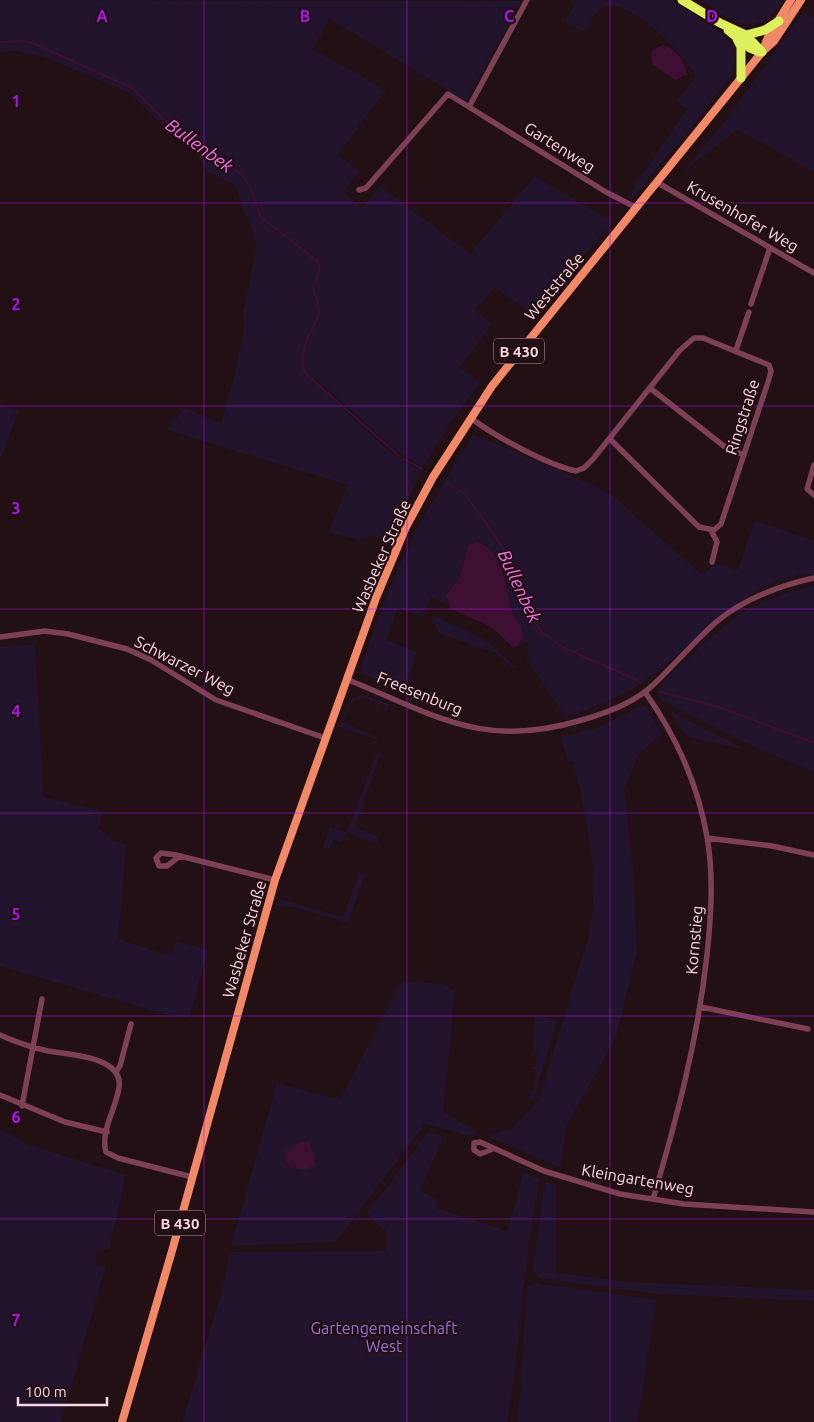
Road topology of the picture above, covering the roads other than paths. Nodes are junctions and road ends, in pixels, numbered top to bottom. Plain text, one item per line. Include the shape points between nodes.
1 (527, 0) edge
2 (682, 0) edge
3 (791, 0) edge
4 (801, 0) edge
5 (693, 4) edge
6 (779, 21) junction
7 (741, 37) junction
8 (762, 52) junction
9 (741, 78) junction
10 (469, 106) junction
11 (658, 183) junction
12 (359, 190) dead end
13 (638, 208) junction
14 (770, 248) junction
15 (814, 273) edge
16 (751, 304) dead end
17 (749, 312) dead end
18 (736, 350) junction
19 (650, 388) junction
20 (471, 418) junction
21 (610, 438) junction
22 (744, 455) junction
23 (814, 465) edge
24 (433, 477) joint
25 (814, 495) edge
26 (710, 530) junction
27 (712, 562) dead end
28 (814, 578) edge
29 (0, 637) edge
30 (346, 678) junction
31 (645, 692) junction
32 (325, 738) junction
33 (707, 838) junction
34 (814, 855) edge
35 (180, 856) dead end
36 (275, 880) junction
37 (42, 999) dead end
38 (701, 1007) junction
39 (131, 1024) dead end
40 (808, 1029) dead end
41 (0, 1035) edge
42 (33, 1047) junction
43 (116, 1072) junction
44 (0, 1096) edge
45 (22, 1106) junction
46 (107, 1132) junction
47 (493, 1149) dead end
48 (192, 1177) junction
49 (653, 1198) junction
50 (814, 1212) edge
51 (122, 1422) edge

1 - 10 street
2 - 5 highway
3 - 6 main road, B 430
4 - 8 main road, B 430 via 774,41
5 - 7 highway
6 - 7 highway via 765,30
6 - 8 main road, B 430
7 - 8 highway via 750,48
7 - 9 highway
8 - 9 main road, B 430
9 - 11 main road, Weststraße / B 430
10 - 12 street, Gartenweg via 448,94 366,188
10 - 13 street, Gartenweg via 606,192
11 - 13 main road, Weststraße / B 430
11 - 14 street, Krusenhofer Weg
13 - 20 main road, Weststraße / B 430 via 510,361
14 - 15 street, Krusenhofer Weg
14 - 16 street
17 - 18 street
18 - 19 street, Ringstraße via 694,338 688,341
18 - 22 street, Ringstraße via 764,361 771,371
19 - 21 street, Ringstraße
19 - 22 street via 725,447
20 - 21 street, Ringstraße via 507,442 576,471 584,468
20 - 24 main road, Weststraße / B 430
21 - 26 street via 699,527
22 - 26 street, Ringstraße via 721,524
23 - 25 street via 807,489
24 - 30 main road, Wasbeker Straße / B 430 via 402,536
26 - 27 street via 717,542
28 - 31 street, Freesenburg via 767,592 741,605 716,623
29 - 32 street, Schwarzer Weg via 46,632 68,634 127,650 151,660 216,700
30 - 31 street, Freesenburg via 445,721 483,731 557,728 600,715
30 - 32 main road, Wasbeker Straße / B 430
31 - 33 street, Kornstieg via 673,735 689,770
32 - 36 main road, Wasbeker Straße / B 430
33 - 34 street
33 - 38 street, Kornstieg via 711,920
35 - 36 street
36 - 48 main road, Wasbeker Straße / B 430
37 - 42 street
38 - 40 street
38 - 49 street, Kornstieg via 678,1115
39 - 43 street
41 - 42 street
42 - 43 street via 104,1063
42 - 45 street
43 - 46 street via 120,1086
44 - 45 street
45 - 46 street via 65,1122
46 - 48 street via 104,1145 108,1154
47 - 49 street, Kleingartenweg via 572,1182
48 - 51 main road, Wasbeker Straße / B 430
49 - 50 street, Kleingartenweg via 684,1204

